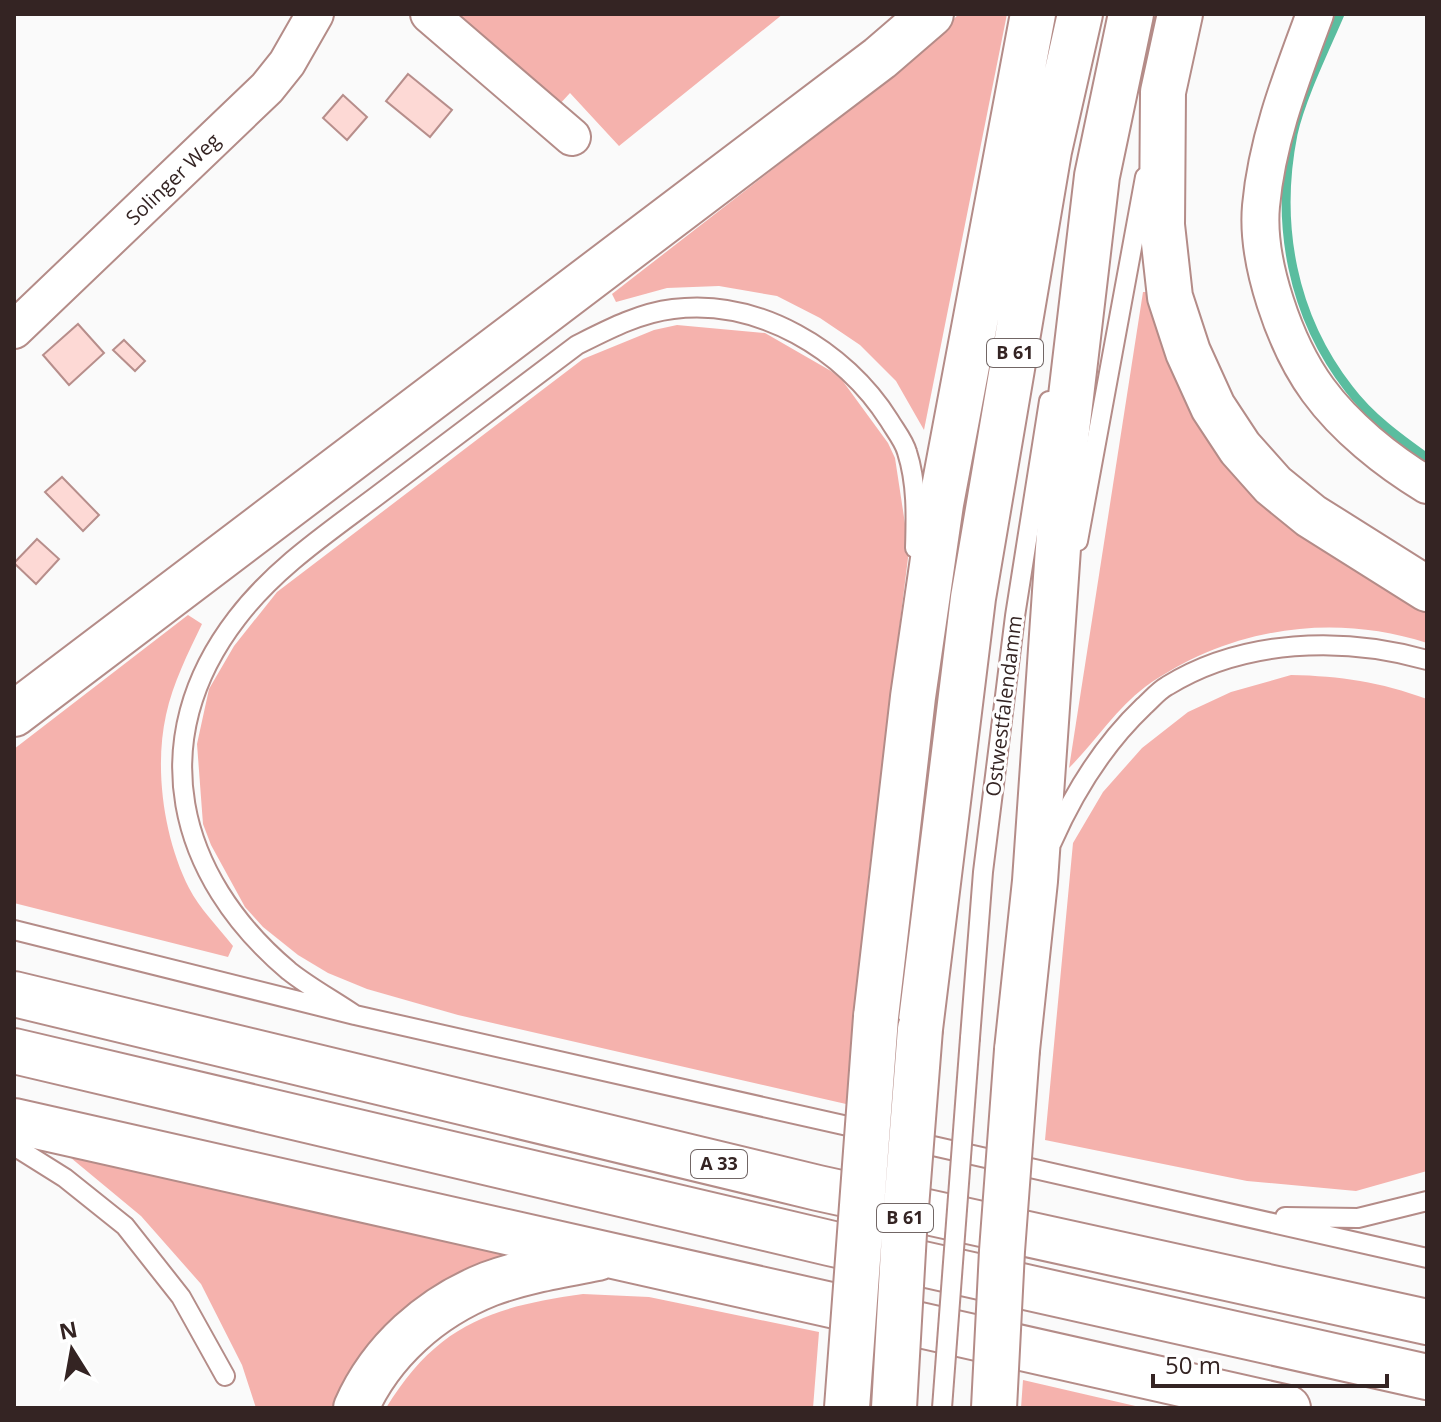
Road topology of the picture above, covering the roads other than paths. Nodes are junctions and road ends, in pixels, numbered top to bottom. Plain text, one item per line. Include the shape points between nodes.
1 (315, 14) edge
2 (429, 14) edge
3 (931, 14) edge
4 (1033, 14) edge
5 (1080, 14) edge
6 (1131, 14) edge
7 (1180, 14) edge
8 (1315, 14) edge
9 (1163, 92) junction
10 (572, 137) dead end
11 (1097, 176) junction
12 (14, 330) edge
13 (1427, 485) edge
14 (1427, 589) edge
15 (1427, 660) edge
16 (913, 697) junction
17 (14, 714) edge
18 (1035, 881) junction
19 (14, 930) edge
20 (14, 994) edge
21 (355, 1015) junction
22 (14, 1051) edge
23 (14, 1121) edge
24 (14, 1146) edge
25 (1427, 1201) edge
26 (1215, 1210) junction
27 (616, 1255) junction
28 (1427, 1258) edge
29 (1427, 1322) edge
30 (225, 1376) dead end
31 (1427, 1377) edge
32 (356, 1408) edge
33 (847, 1408) edge
34 (894, 1408) edge
35 (942, 1408) edge
36 (994, 1408) edge
37 (1288, 1408) edge

1 - 12 street, Solinger Weg via 267,88
2 - 10 street
3 - 17 highway via 880,58
4 - 16 highway via 941,504
5 - 34 highway, B 61, bridge via 1049,151 973,598 920,1029
6 - 11 highway, Ostwestfalendamm / B 61
7 - 9 highway
8 - 13 street via 1281,105 1266,175 1261,209 1264,260 1291,341 1317,389 1348,423
9 - 14 highway via 1162,225 1170,297 1213,407 1273,485 1311,516
9 - 18 lane via 1074,564
11 - 18 highway via 1065,447
11 - 35 lane, Ostwestfalendamm / B 61, bridge via 1055,374 1013,631 983,872
15 - 18 lane via 1393,650 1341,645 1282,648 1220,661 1165,687 1121,727 1087,772
16 - 21 lane via 916,500 907,449 877,401 844,365 770,322 719,308 672,309 623,323 577,345 287,563 237,618 201,676 185,723 180,770 187,823 212,878 243,925 290,972
16 - 33 highway, bridge via 876,1017
18 - 36 highway, bridge via 1017,1050
19 - 21 lane
20 - 29 highway, A 33 via 818,1188
21 - 26 lane
22 - 31 highway
23 - 27 highway
24 - 30 lane via 125,1226 181,1297
25 - 26 lane via 1358,1218
26 - 28 lane
27 - 32 highway via 534,1271 456,1300 408,1333 379,1367
27 - 37 highway

